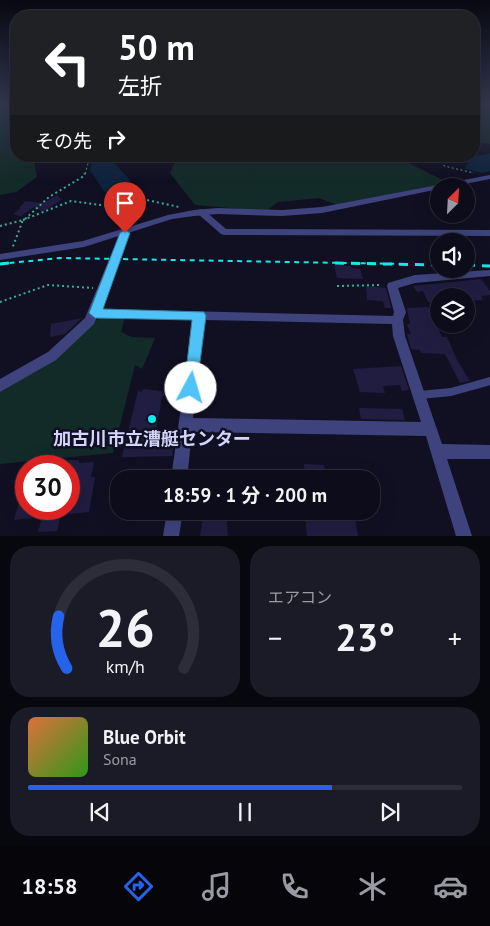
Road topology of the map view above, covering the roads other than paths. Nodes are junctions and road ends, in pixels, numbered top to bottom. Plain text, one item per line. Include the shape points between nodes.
1 (489, 177) edge
2 (475, 180) edge
3 (430, 189) edge
4 (198, 212) junction
5 (125, 233) junction
6 (490, 233) edge
7 (4, 256) edge
8 (490, 272) edge
9 (95, 313) junction
10 (199, 316) junction
11 (398, 320) junction
12 (490, 381) edge
13 (0, 386) edge
14 (420, 395) junction
15 (187, 425) junction
16 (430, 429) junction
17 (437, 451) junction
18 (490, 452) edge
19 (180, 470) edge
20 (174, 520) edge
21 (171, 536) edge
22 (464, 536) edge

1 - 2 street
3 - 4 street via 322,210
4 - 5 street via 171,217
4 - 6 street via 224,232
5 - 7 street via 58,250
5 - 9 street
8 - 11 street via 415,279 392,286 400,312
9 - 10 street
9 - 13 street via 90,322 52,356
10 - 11 street
10 - 15 street
11 - 14 street via 399,336
12 - 14 lane via 451,392
14 - 16 street
15 - 16 street
15 - 19 street
16 - 17 street
17 - 18 street
17 - 22 street
20 - 21 street

